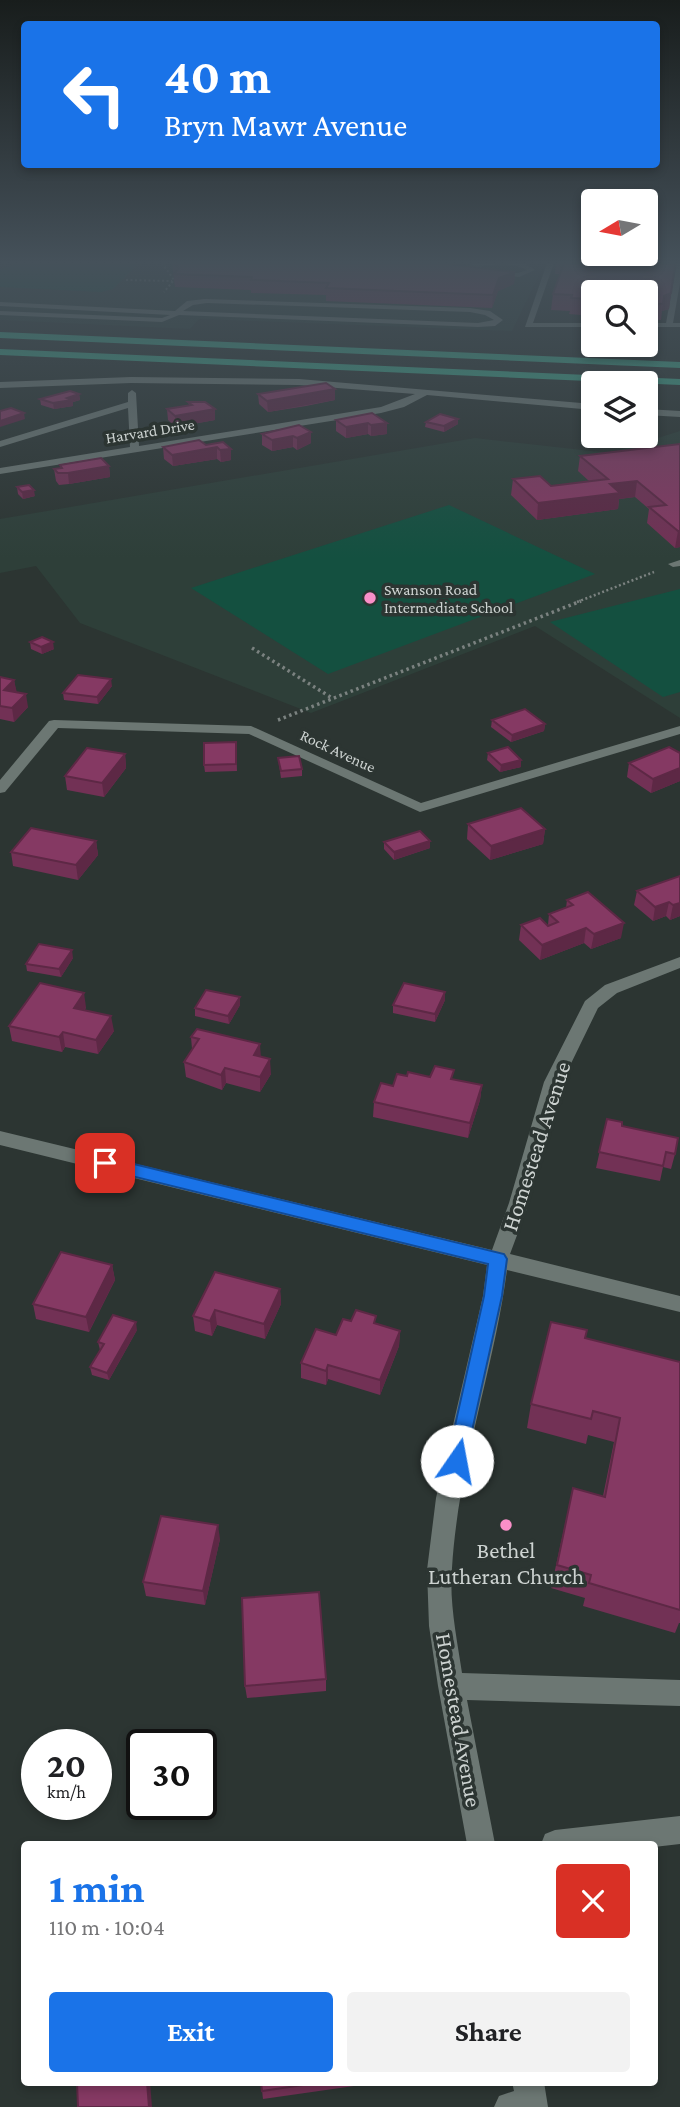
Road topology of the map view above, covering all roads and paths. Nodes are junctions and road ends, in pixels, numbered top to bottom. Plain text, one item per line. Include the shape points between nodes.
1 (211, 361) edge
2 (597, 361) edge
3 (680, 365) edge
4 (131, 380) junction
5 (680, 382) edge
6 (0, 385) edge
7 (426, 392) junction
8 (132, 404) junction
9 (581, 406) edge
10 (658, 413) edge
11 (680, 414) edge
12 (0, 444) edge
13 (135, 449) junction
14 (0, 471) edge
15 (676, 564) edge
16 (252, 649) dead end
17 (332, 698) junction
18 (251, 730) junction
19 (680, 730) edge
20 (0, 789) edge
21 (680, 962) edge
22 (0, 1138) edge
23 (498, 1259) junction
24 (680, 1304) edge
25 (451, 1686) junction
26 (680, 1693) edge
27 (680, 1830) edge
28 (480, 1841) edge
29 (582, 1841) edge

1 - 5 highway
2 - 3 highway
4 - 6 street
4 - 7 street via 299,382
4 - 8 street
7 - 9 street
7 - 13 street, Harvard Drive via 387,409
8 - 12 street
8 - 13 street
10 - 11 street
13 - 14 street, Harvard Drive
15 - 17 path
16 - 17 path
17 - 18 path
18 - 19 street, Rock Avenue via 421,808
18 - 20 street, Rock Avenue via 54,724
21 - 23 street, Homestead Avenue via 611,989 591,1005 554,1082
22 - 23 street
23 - 24 street
23 - 25 street, Homestead Avenue via 444,1517 439,1598
25 - 26 street
25 - 28 street, Homestead Avenue
27 - 29 street

